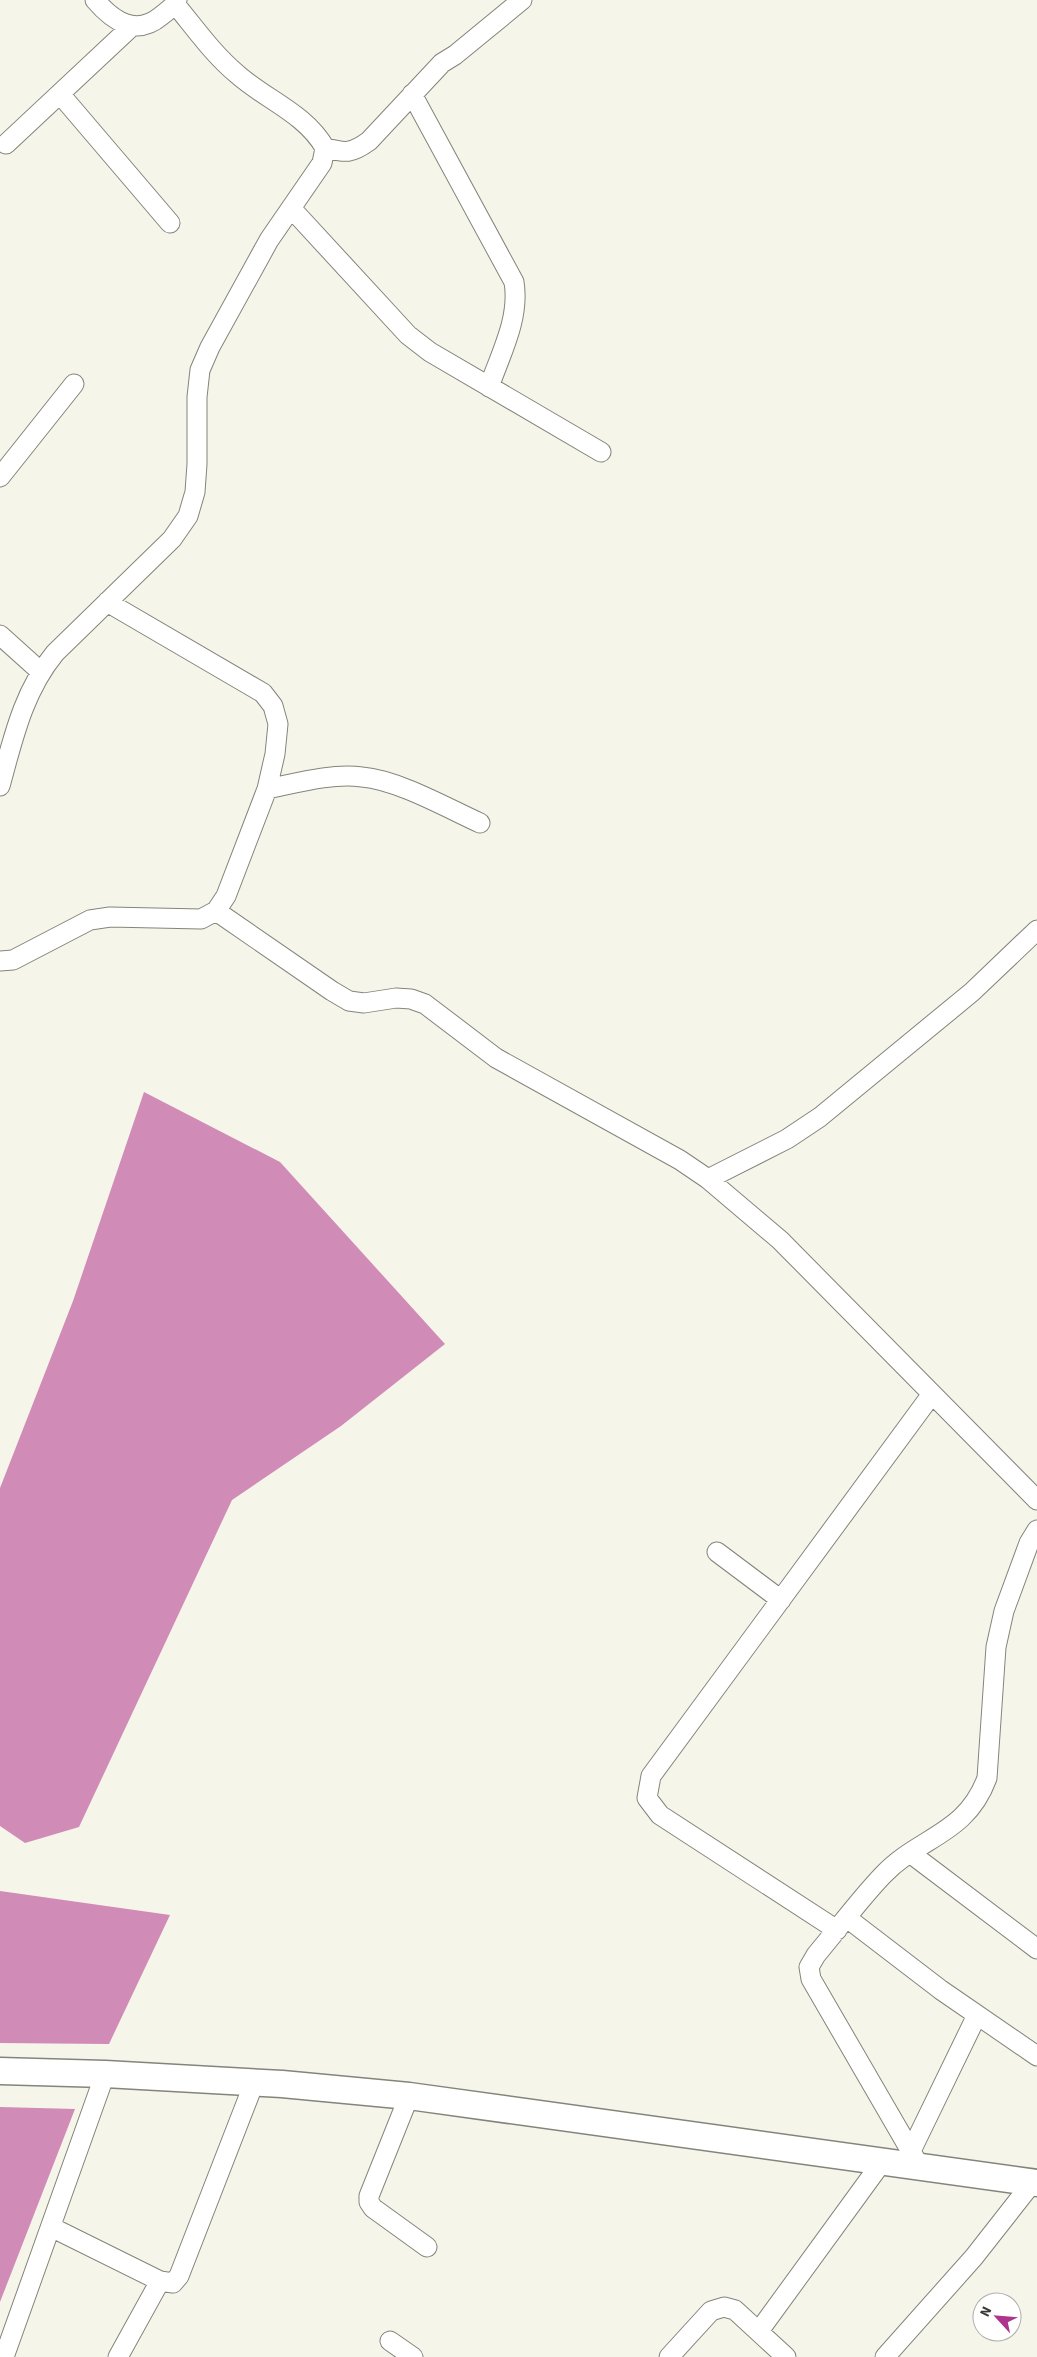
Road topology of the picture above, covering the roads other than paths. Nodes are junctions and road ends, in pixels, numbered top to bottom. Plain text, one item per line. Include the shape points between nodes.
1 (95, 0) edge
2 (522, 0) edge
3 (176, 2) edge
4 (131, 27) junction
5 (60, 94) junction
6 (412, 94) junction
7 (6, 144) dead end
8 (325, 148) junction
9 (291, 208) junction
10 (170, 223) dead end
11 (74, 384) dead end
12 (489, 386) junction
13 (601, 452) dead end
14 (0, 477) edge
15 (107, 602) junction
16 (0, 635) edge
17 (40, 671) junction
18 (0, 786) edge
19 (267, 789) junction
20 (480, 823) dead end
21 (216, 911) junction
22 (1037, 930) edge
23 (0, 961) edge
24 (708, 1179) junction
25 (932, 1394) junction
26 (1037, 1500) edge
27 (1037, 1530) edge
28 (717, 1552) dead end
29 (780, 1600) junction
30 (910, 1853) junction
31 (842, 1924) junction
32 (1037, 1949) edge
33 (977, 2015) junction
34 (1037, 2056) edge
35 (0, 2071) edge
36 (105, 2074) junction
37 (254, 2082) junction
38 (409, 2096) junction
39 (915, 2159) junction
40 (882, 2162) junction
41 (1034, 2183) edge
42 (51, 2227) junction
43 (427, 2247) dead end
44 (160, 2281) junction
45 (759, 2332) junction
46 (390, 2341) dead end
47 (11, 2354) edge
48 (118, 2357) edge
49 (412, 2357) edge
50 (669, 2357) edge
51 (786, 2357) edge
52 (885, 2357) edge

1 - 4 street via 114,18
2 - 6 street via 442,63
3 - 4 street via 155,21
3 - 8 street via 237,75 304,121
4 - 5 street
5 - 7 street
5 - 10 street
6 - 8 street via 369,141 355,151
6 - 12 street via 514,282 516,312
8 - 9 street via 322,163
9 - 12 street via 408,335 430,352
9 - 15 street via 269,240 200,370 198,464 188,516 172,539
11 - 14 street
12 - 13 street
15 - 17 street
15 - 19 street via 263,693 273,706 278,724
16 - 17 street
17 - 18 street via 15,728
19 - 20 street via 336,777 363,777 398,787
19 - 21 street via 226,896
21 - 23 street via 201,919 110,917 90,920 12,960
21 - 24 street via 349,1001 364,1003 396,998 425,1004 496,1058 680,1160
22 - 24 street via 972,992 820,1117 787,1139
24 - 25 street via 780,1240
25 - 26 street
25 - 29 street
27 - 30 street via 1029,1542 1004,1611 996,1647 987,1778 980,1797 952,1826
28 - 29 street
29 - 31 street via 651,1776 647,1798 660,1815
30 - 31 street via 882,1876
30 - 32 street
31 - 33 street
31 - 39 street via 809,1967 811,1979
33 - 34 street
33 - 39 street
35 - 36 main road
36 - 37 main road
36 - 42 street
37 - 38 main road
37 - 44 street via 179,2276 172,2283
38 - 40 main road
38 - 43 street via 369,2202
39 - 40 main road
39 - 41 main road
40 - 45 street
41 - 52 street via 974,2257
42 - 44 street
42 - 47 street
44 - 48 street
45 - 50 street via 735,2310 724,2307 712,2311
45 - 51 street
46 - 49 street

